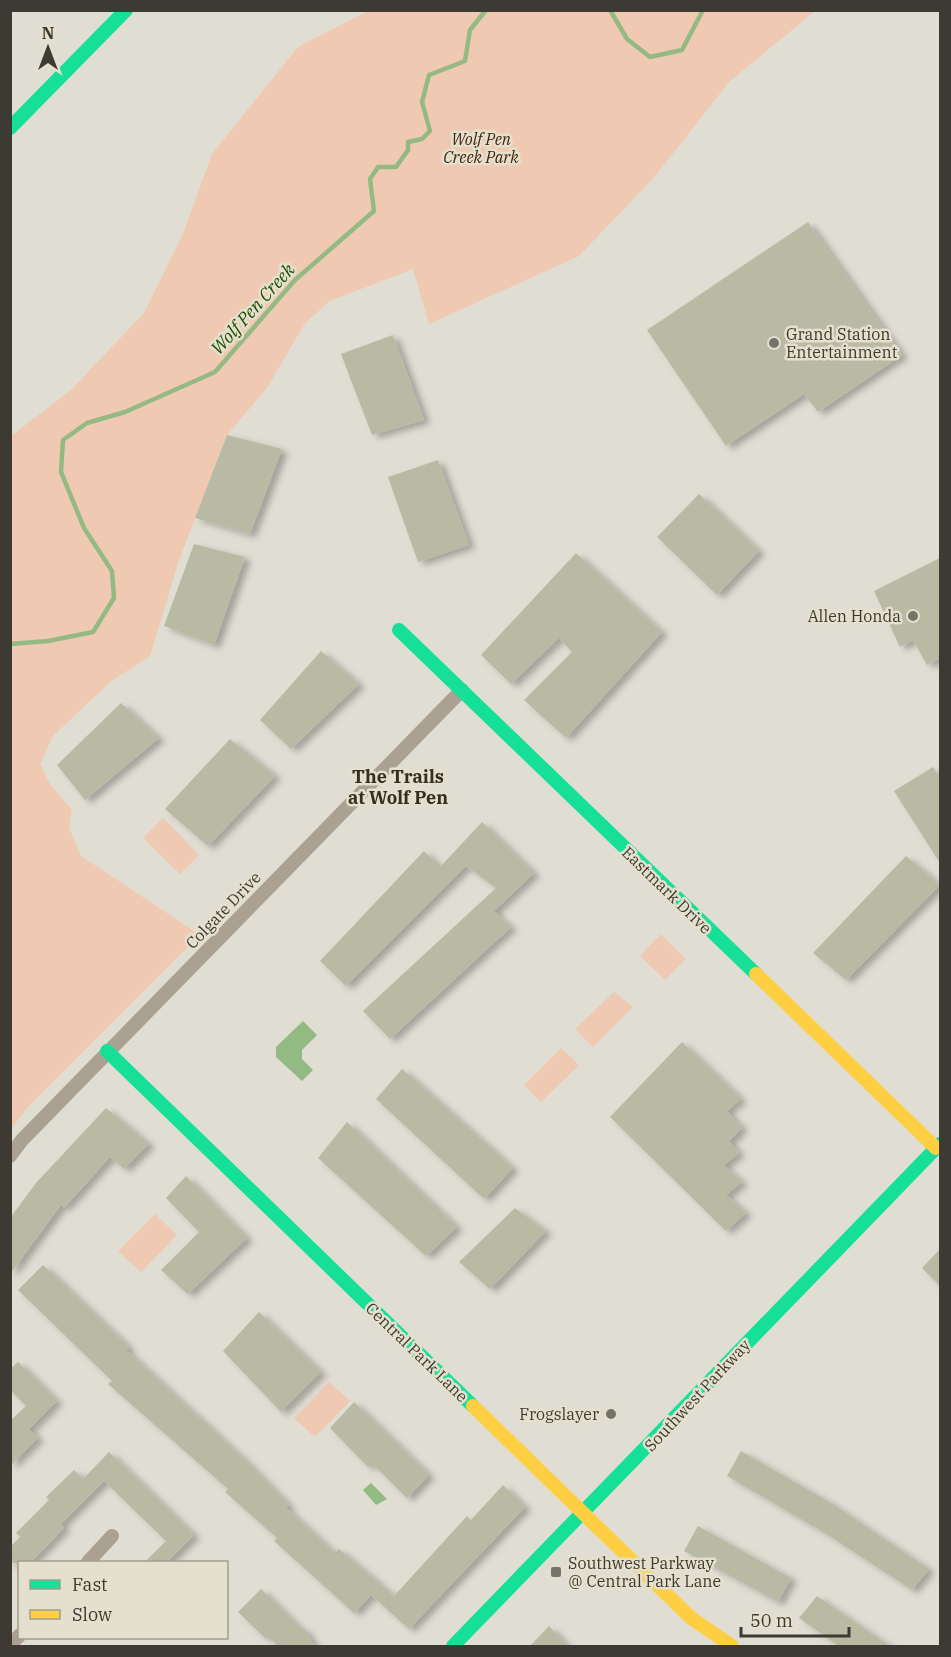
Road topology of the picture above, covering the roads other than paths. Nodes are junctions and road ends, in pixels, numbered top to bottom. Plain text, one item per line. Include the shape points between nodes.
1 (126, 10) edge
2 (10, 128) edge
3 (399, 630) dead end
4 (462, 690) junction
5 (108, 1051) junction
6 (938, 1146) edge
7 (10, 1156) edge
8 (584, 1513) junction
9 (112, 1536) dead end
10 (90, 1561) edge
11 (453, 1647) edge
12 (732, 1647) edge

1 - 2 street
3 - 4 street, Eastmark Drive
4 - 5 street, Colgate Drive
4 - 6 street, Eastmark Drive
5 - 7 street, Colgate Drive
5 - 8 street, Central Park Lane
6 - 8 street, Southwest Parkway
8 - 11 street, Southwest Parkway
8 - 12 street, Central Park Lane via 691,1618
9 - 10 street

